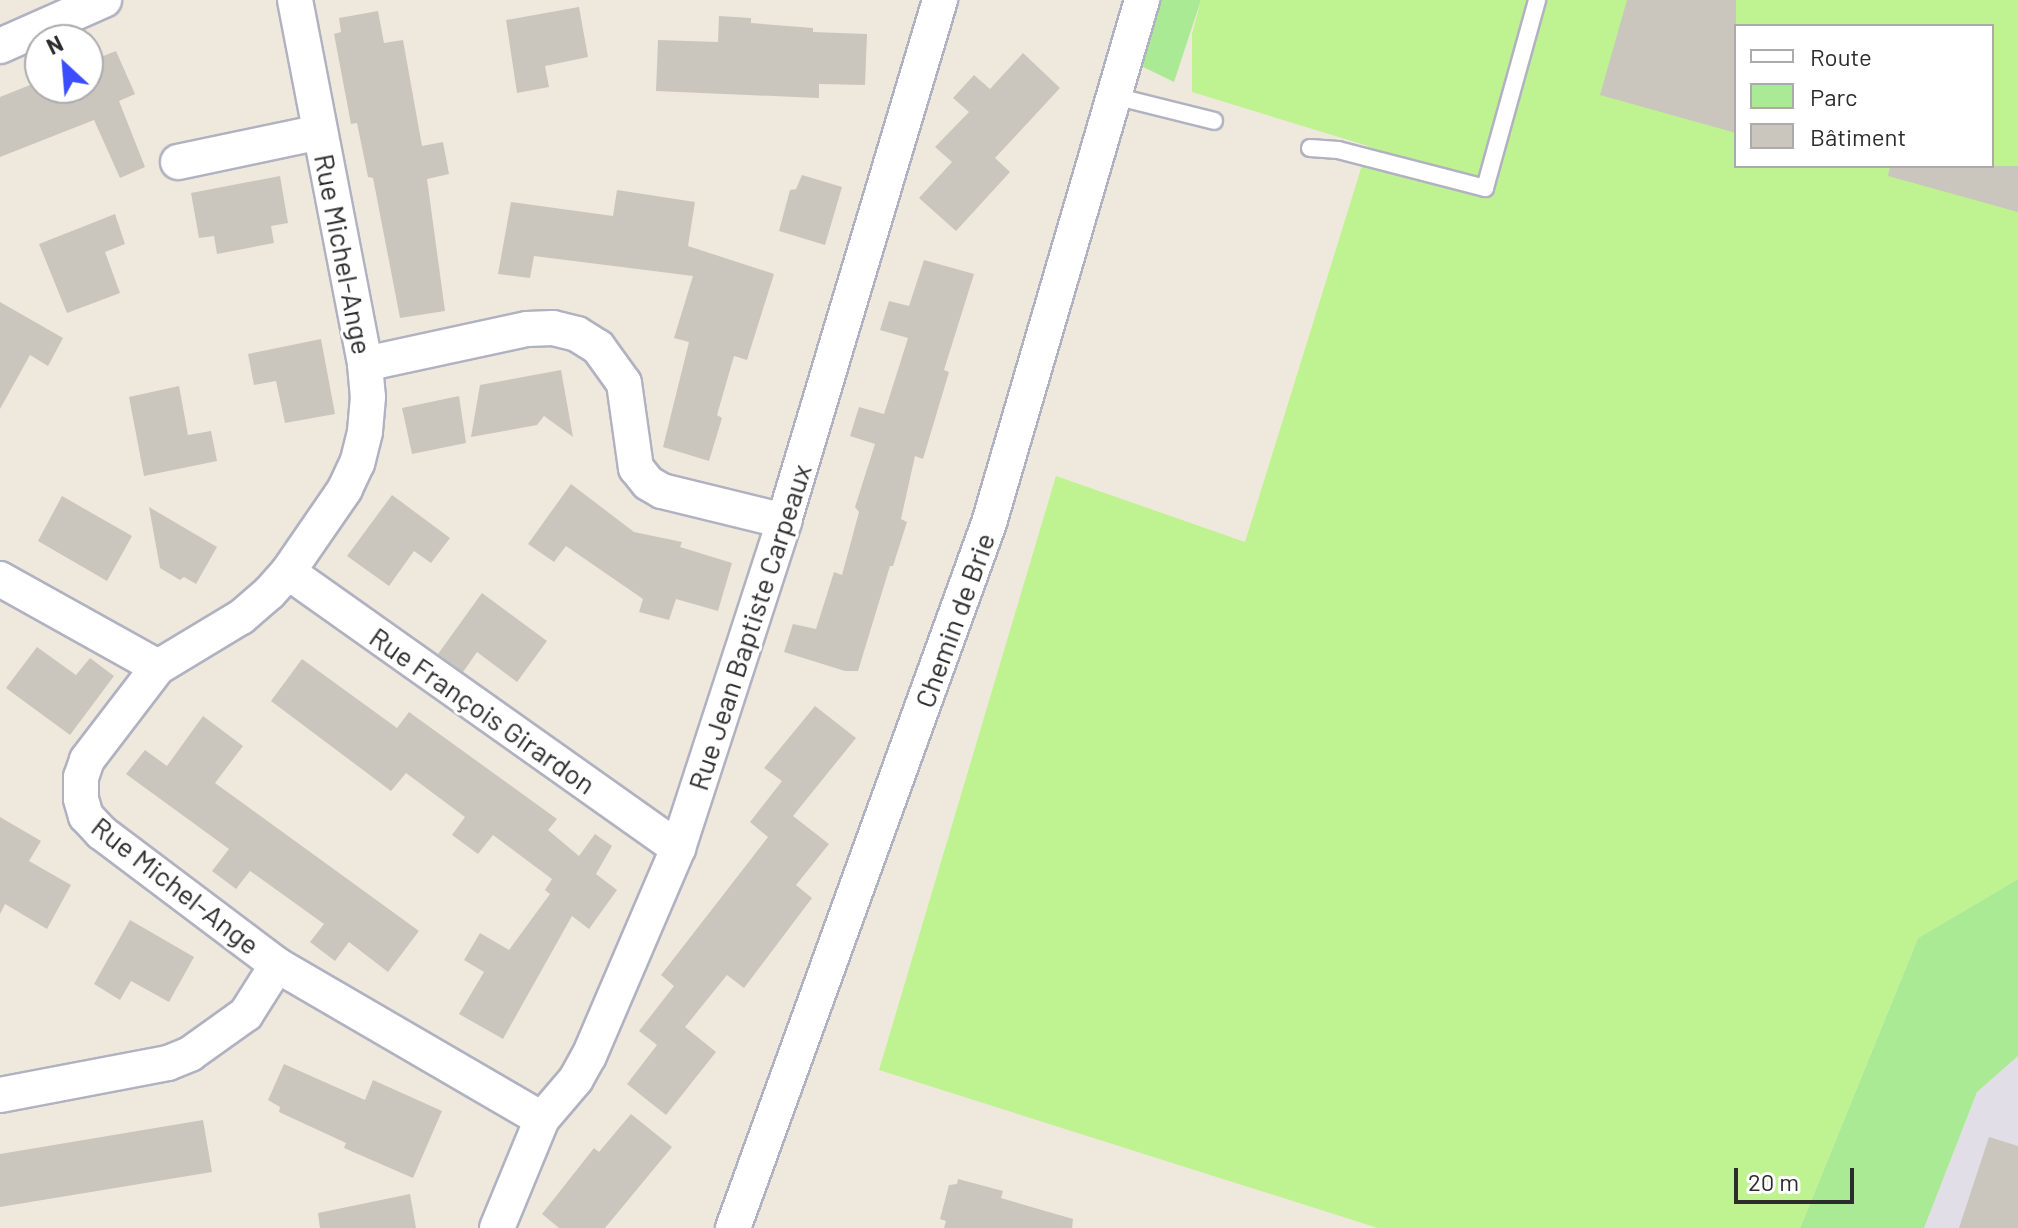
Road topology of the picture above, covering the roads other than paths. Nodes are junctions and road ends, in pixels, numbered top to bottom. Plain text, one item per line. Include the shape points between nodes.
1 (104, 0) edge
2 (295, 0) edge
3 (940, 0) edge
4 (1135, 0) edge
5 (1142, 0) edge
6 (1537, 0) edge
7 (0, 46) edge
8 (1114, 96) junction
9 (1214, 121) dead end
10 (320, 132) junction
11 (1310, 148) dead end
12 (178, 162) dead end
13 (365, 364) junction
14 (784, 521) junction
15 (288, 572) junction
16 (0, 579) edge
17 (158, 667) junction
18 (678, 848) junction
19 (277, 965) junction
20 (0, 1095) edge
21 (542, 1119) junction
22 (497, 1228) edge
23 (733, 1228) edge

1 - 7 street
2 - 10 street, Rue Michel-Ange
3 - 14 street, Rue Jean Baptiste Carpeaux
4 - 5 street
5 - 8 street, Chemin de Brie
6 - 11 lane via 1485,188 1338,150
8 - 9 lane
8 - 23 street, Chemin de Brie via 989,523
10 - 12 street, Rue Michel-Ange
10 - 13 street, Rue Michel-Ange
13 - 14 street via 527,329 577,334 598,347 624,383 636,468 648,483
13 - 15 street, Rue Michel-Ange via 368,397 357,463
14 - 18 street, Rue Jean Baptiste Carpeaux
15 - 17 street, Rue Michel-Ange via 241,617
15 - 18 street, Rue François Girardon
16 - 17 street
17 - 19 street, Rue Michel-Ange via 87,760 81,777 86,816
18 - 21 street, Rue Jean Baptiste Carpeaux via 589,1056
19 - 20 street via 246,1014 190,1054 168,1063
19 - 21 street, Rue Michel-Ange
21 - 22 street, Rue Jean Baptiste Carpeaux

